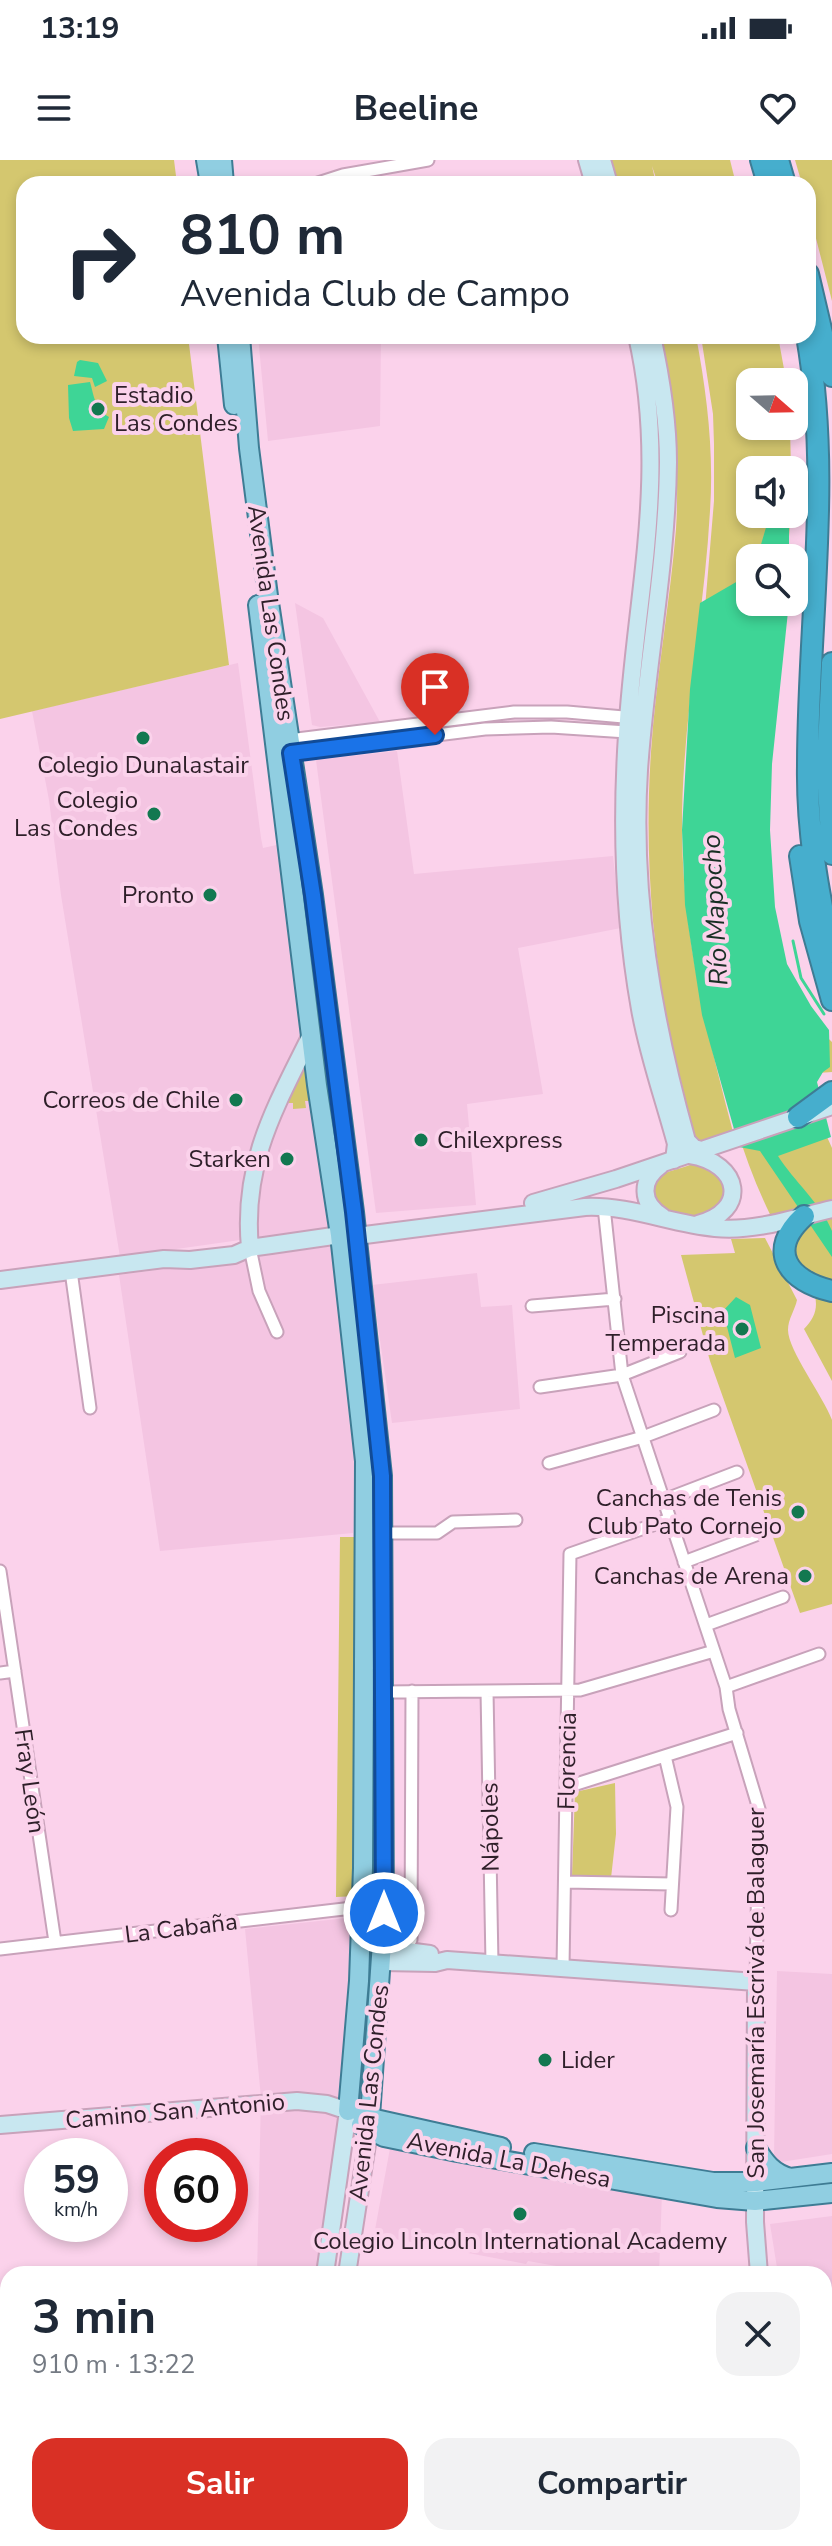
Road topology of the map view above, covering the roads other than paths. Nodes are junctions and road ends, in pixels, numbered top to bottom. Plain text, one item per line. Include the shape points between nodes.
1 (428, 160) edge
2 (340, 176) edge
3 (816, 308) edge
4 (228, 344) edge
5 (241, 344) edge
6 (638, 344) edge
7 (654, 344) edge
8 (809, 344) edge
9 (832, 376) edge
10 (832, 663) edge
11 (820, 698) junction
12 (567, 712) junction
13 (484, 715) junction
14 (633, 723) junction
15 (832, 725) edge
16 (383, 727) junction
17 (567, 727) junction
18 (485, 729) junction
19 (385, 741) junction
20 (290, 747) junction
21 (832, 854) edge
22 (301, 947) junction
23 (832, 952) edge
24 (322, 965) junction
25 (832, 1000) edge
26 (311, 1035) junction
27 (832, 1092) edge
28 (832, 1106) edge
29 (798, 1117) junction
30 (681, 1157) junction
31 (616, 1179) junction
32 (604, 1207) junction
33 (832, 1209) edge
34 (354, 1212) junction
35 (804, 1216) junction
36 (665, 1218) junction
37 (692, 1225) junction
38 (349, 1235) junction
39 (250, 1248) junction
40 (71, 1271) junction
41 (0, 1280) edge
42 (832, 1291) edge
43 (615, 1299) junction
44 (532, 1306) dead end
45 (277, 1332) dead end
46 (680, 1352) dead end
47 (622, 1375) junction
48 (540, 1387) dead end
49 (90, 1408) dead end
50 (714, 1410) dead end
51 (643, 1437) junction
52 (549, 1463) dead end
53 (737, 1472) dead end
54 (664, 1500) junction
55 (670, 1519) junction
56 (516, 1520) dead end
57 (382, 1533) junction
58 (761, 1533) dead end
59 (684, 1562) junction
60 (0, 1571) edge
61 (783, 1597) dead end
62 (706, 1625) junction
63 (362, 1641) junction
64 (714, 1651) junction
65 (819, 1654) dead end
66 (383, 1661) junction
67 (15, 1671) junction
68 (0, 1673) edge
69 (726, 1687) junction
70 (412, 1691) junction
71 (487, 1691) junction
72 (569, 1691) junction
73 (382, 1692) junction
74 (737, 1733) junction
75 (665, 1756) junction
76 (567, 1787) junction
77 (565, 1882) junction
78 (672, 1884) junction
79 (361, 1907) junction
80 (671, 1910) dead end
81 (360, 1928) junction
82 (383, 1940) junction
83 (411, 1940) dead end
84 (55, 1942) junction
85 (0, 1949) edge
86 (447, 1960) junction
87 (382, 1962) junction
88 (492, 1963) junction
89 (563, 1967) junction
90 (756, 1982) junction
91 (348, 2111) junction
92 (0, 2125) edge
93 (370, 2125) junction
94 (344, 2147) junction
95 (756, 2148) junction
96 (365, 2162) junction
97 (832, 2173) edge
98 (790, 2178) junction
99 (755, 2192) junction
100 (832, 2193) edge
101 (326, 2266) edge
102 (348, 2266) edge
103 (759, 2266) edge

1 - 2 street
3 - 9 highway
4 - 22 main road, Avenida Las Condes
5 - 20 main road, Avenida Las Condes via 257,516
6 - 14 street via 650,415 652,486
7 - 14 street via 668,471 665,523
8 - 11 highway via 824,459
10 - 11 highway
11 - 15 highway
11 - 21 highway
11 - 23 highway via 808,765 810,833
11 - 25 highway via 798,774 799,842 807,910
12 - 13 street
12 - 14 street
12 - 17 street
13 - 16 street
13 - 18 street
14 - 17 street
14 - 30 street via 624,847 631,948 647,1042
14 - 30 street via 640,904 650,981 687,1141 694,1148
16 - 19 street
16 - 20 street
17 - 18 street
18 - 19 street
19 - 20 street
20 - 24 main road, Avenida Las Condes
22 - 24 main road via 312,951
22 - 26 main road, Avenida Las Condes
24 - 34 main road, Avenida Las Condes
26 - 38 main road, Avenida Las Condes
26 - 39 street via 258,1152 250,1196
27 - 29 highway
28 - 29 street
29 - 30 street
30 - 31 street
30 - 36 street via 647,1180 645,1195
30 - 37 street via 721,1166 732,1186 723,1210
31 - 32 street
31 - 34 street via 522,1205 377,1223
32 - 36 street
32 - 38 street
32 - 43 street, San Josemaría Escrivá de Balaguer
33 - 35 street
34 - 38 main road, Avenida Las Condes
35 - 37 street via 731,1229
35 - 42 highway via 785,1238 785,1258 799,1277
36 - 37 street
38 - 39 street
38 - 57 main road, Avenida Las Condes via 381,1463
38 - 63 main road, Avenida Las Condes via 365,1461
39 - 40 street via 230,1245
39 - 45 street via 259,1291
40 - 41 street
40 - 49 street
43 - 44 street
43 - 47 street, San Josemaría Escrivá de Balaguer
46 - 47 street
47 - 48 street
47 - 51 street, San Josemaría Escrivá de Balaguer
50 - 51 street
51 - 52 street
51 - 54 street, San Josemaría Escrivá de Balaguer
53 - 54 street
54 - 55 street, San Josemaría Escrivá de Balaguer
55 - 59 street, San Josemaría Escrivá de Balaguer
55 - 72 street, Florencia via 570,1554
56 - 57 street via 453,1522 437,1533
57 - 66 main road, Avenida Las Condes
58 - 59 street
59 - 62 street, San Josemaría Escrivá de Balaguer
60 - 67 street, Fray León
61 - 62 street
62 - 64 street, San Josemaría Escrivá de Balaguer
63 - 66 main road via 377,1646
63 - 79 main road, Avenida Las Condes
64 - 69 street, San Josemaría Escrivá de Balaguer
64 - 72 street
65 - 69 street
66 - 73 main road, Avenida Las Condes
67 - 68 street
67 - 84 street, Fray León
69 - 74 street, San Josemaría Escrivá de Balaguer
70 - 71 street
70 - 73 street
70 - 83 street
71 - 72 street
71 - 88 street, Nápoles
72 - 76 street, Florencia
73 - 82 main road, Avenida Las Condes
74 - 75 street
74 - 90 street, San Josemaría Escrivá de Balaguer via 759,1809
75 - 76 street
75 - 78 street via 677,1807
76 - 77 street, Florencia
77 - 78 street
77 - 89 street, Florencia
78 - 80 street
79 - 81 main road, Avenida Las Condes
79 - 84 street, La Cabaña
81 - 87 main road via 367,1952
81 - 91 main road, Avenida Las Condes
82 - 86 street via 399,1950
82 - 87 main road, Avenida Las Condes
84 - 85 street, La Cabaña
86 - 87 street
86 - 88 street
87 - 93 main road, Avenida Las Condes
88 - 89 street
89 - 90 street
90 - 95 street, San Josemaría Escrivá de Balaguer
91 - 92 street, Camino San Antonio via 297,2101
91 - 93 main road, Avenida La Dehesa
91 - 94 street, Avenida Las Condes
93 - 96 street, Avenida Las Condes
93 - 99 main road, Avenida La Dehesa via 384,2137 717,2198
94 - 96 street
94 - 101 street, Avenida Las Condes
95 - 98 main road via 768,2166
95 - 99 street, San Josemaría Escrivá de Balaguer
96 - 102 street, Avenida Las Condes
97 - 98 main road, Avenida La Dehesa
98 - 99 main road, Avenida La Dehesa
99 - 100 main road, Avenida La Dehesa
99 - 103 street, San Josemaría Escrivá de Balaguer

